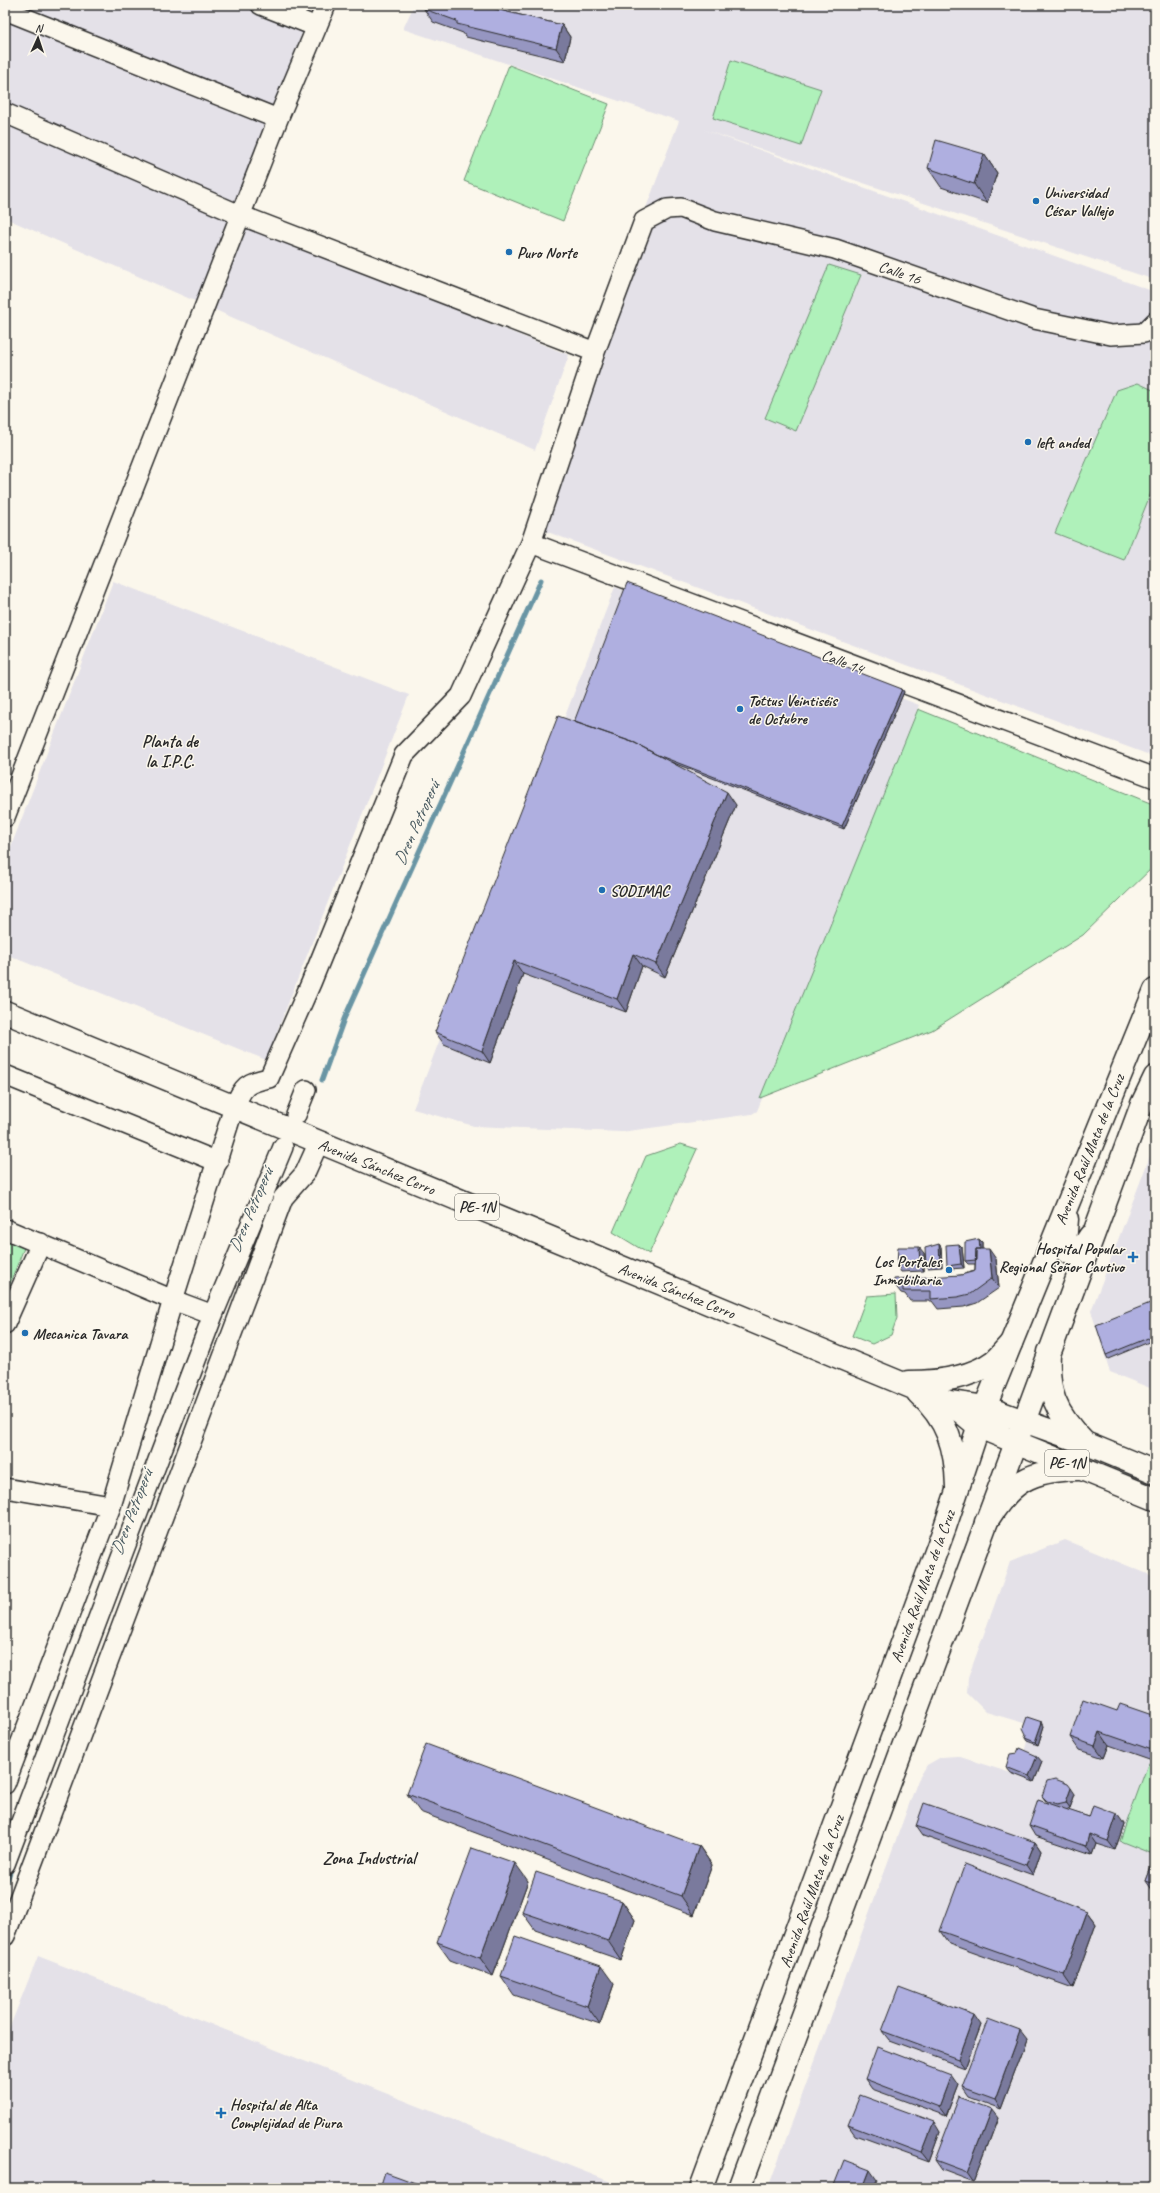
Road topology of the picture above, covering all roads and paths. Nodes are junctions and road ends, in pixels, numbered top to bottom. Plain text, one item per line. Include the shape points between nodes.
1 (261, 5) edge
2 (326, 5) edge
3 (5, 10) edge
4 (317, 27) junction
5 (5, 113) edge
6 (278, 119) junction
7 (240, 215) junction
8 (1155, 322) edge
9 (595, 352) junction
10 (531, 544) junction
11 (1155, 778) edge
12 (5, 818) edge
13 (1155, 990) edge
14 (5, 1012) edge
15 (5, 1075) edge
16 (1155, 1077) edge
17 (306, 1090) dead end
18 (234, 1107) junction
19 (296, 1115) dead end
20 (319, 1142) junction
21 (283, 1147) dead end
22 (218, 1162) junction
23 (1078, 1177) junction
24 (1098, 1221) junction
25 (5, 1229) edge
26 (41, 1244) junction
27 (173, 1300) junction
28 (213, 1315) junction
29 (5, 1324) edge
30 (1011, 1343) junction
31 (1049, 1352) junction
32 (905, 1384) junction
33 (949, 1402) junction
34 (985, 1406) junction
35 (1023, 1421) junction
36 (978, 1427) junction
37 (1016, 1441) junction
38 (1085, 1443) junction
39 (1082, 1469) junction
40 (1155, 1472) edge
41 (957, 1487) junction
42 (5, 1488) edge
43 (1155, 1499) edge
44 (110, 1506) junction
45 (986, 1522) junction
46 (5, 1784) edge
47 (5, 1864) edge
48 (5, 1936) edge
49 (701, 2188) edge
50 (739, 2188) edge

1 - 4 street
2 - 4 street
3 - 6 street
4 - 6 street
5 - 7 street
6 - 7 street
7 - 9 street
7 - 12 street
8 - 9 street, Calle 16 via 1144,333 1111,335 1034,319 834,249 715,221 681,208 667,209 644,221
9 - 10 street
10 - 11 street, Calle 14
10 - 18 street via 461,696 404,755 311,983 269,1078 250,1082 242,1089
13 - 23 main road, Avenida Raúl Mata de la Cruz
14 - 18 main road, Avenida Sánchez Cerro / PE-1N
15 - 22 street
16 - 24 main road, Avenida Raúl Mata de la Cruz via 1142,1104
17 - 19 street
18 - 20 main road, Avenida Sánchez Cerro / PE-1N
18 - 22 street
20 - 32 main road, Avenida Sánchez Cerro / PE-1N
20 - 48 street via 306,1173 283,1198
21 - 28 street
22 - 27 street
23 - 24 main road via 1068,1208 1065,1243 1067,1252 1075,1253 1082,1248
23 - 30 main road, Avenida Raúl Mata de la Cruz
24 - 31 main road, Avenida Raúl Mata de la Cruz
25 - 26 street
26 - 27 street
26 - 29 street
27 - 28 street
27 - 44 street
28 - 47 street
30 - 32 main road via 994,1360 953,1378
30 - 34 main road, Avenida Raúl Mata de la Cruz
31 - 35 main road, Avenida Raúl Mata de la Cruz
31 - 38 main road via 1048,1382 1053,1400 1059,1414
32 - 33 main road, Avenida Sánchez Cerro / PE-1N
32 - 41 main road via 938,1413 953,1444
33 - 34 main road, Avenida Sánchez Cerro / PE-1N
33 - 36 main road, Avenida Sánchez Cerro / PE-1N
34 - 35 main road, Avenida Sánchez Cerro / PE-1N
34 - 36 main road, Avenida Raúl Mata de la Cruz
35 - 37 main road, Avenida Raúl Mata de la Cruz
35 - 38 main road, Avenida Sánchez Cerro / PE-1N
36 - 37 main road, Avenida Sánchez Cerro / PE-1N
36 - 41 main road, Avenida Raúl Mata de la Cruz
37 - 39 main road, Avenida Sánchez Cerro / PE-1N
37 - 45 main road, Avenida Raúl Mata de la Cruz
38 - 40 main road, Avenida Sánchez Cerro / PE-1N
39 - 43 main road, Avenida Sánchez Cerro / PE-1N
39 - 45 main road via 1047,1472 1020,1482 998,1502
41 - 49 main road, Avenida Raúl Mata de la Cruz
42 - 44 street
44 - 46 street
45 - 50 main road, Avenida Raúl Mata de la Cruz

